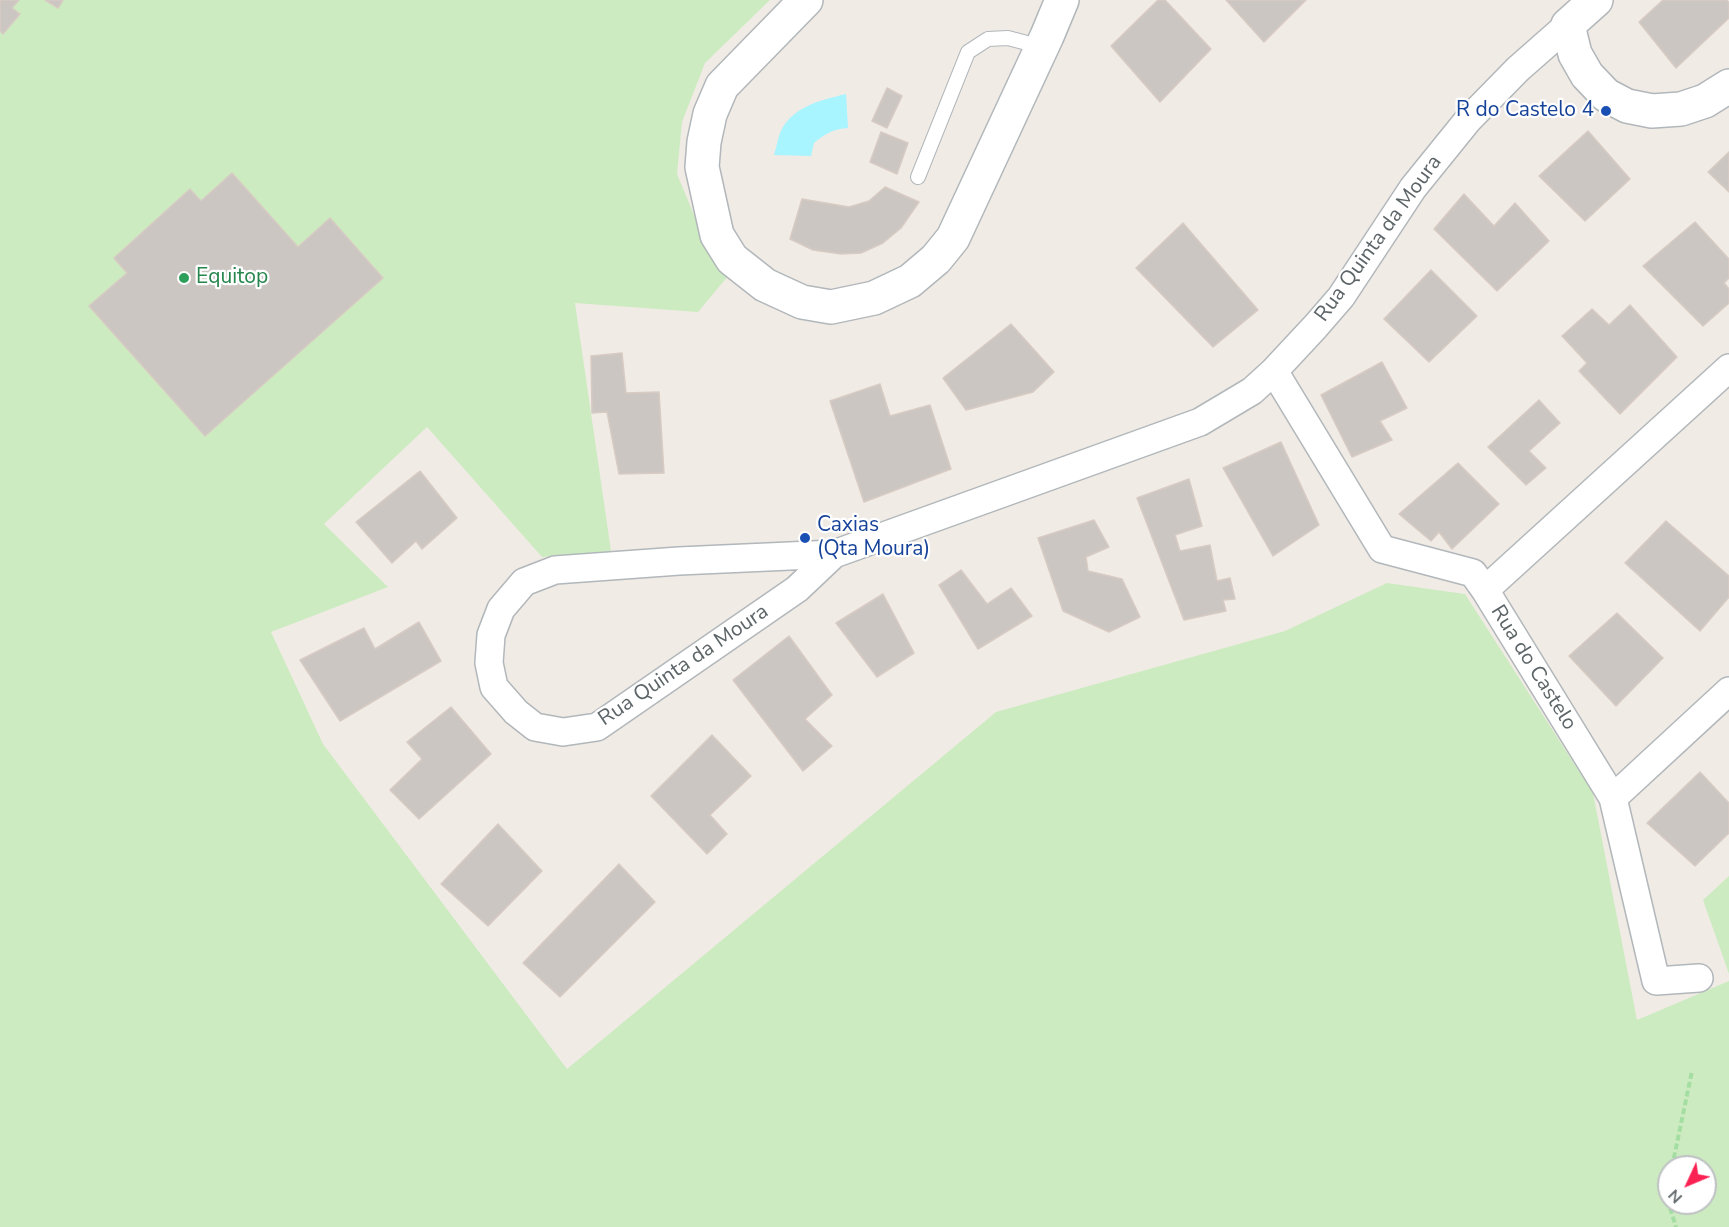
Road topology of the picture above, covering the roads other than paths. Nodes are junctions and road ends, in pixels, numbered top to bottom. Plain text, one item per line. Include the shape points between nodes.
1 (806, 0) edge
2 (1062, 0) edge
3 (1596, 0) edge
4 (1568, 26) junction
5 (1042, 47) junction
6 (1729, 86) edge
7 (918, 177) dead end
8 (1729, 368) edge
9 (1274, 371) junction
10 (834, 554) junction
11 (1485, 590) junction
12 (1729, 691) edge
13 (1613, 798) junction
14 (1699, 978) dead end

1 - 5 street via 722,86 710,114 702,167 717,235 732,259 765,285 802,302 831,307 874,298 910,281 936,259 953,238
2 - 5 street
3 - 4 street, Rua Quinta da Moura
4 - 6 street via 1575,54 1587,75 1606,95 1627,106 1652,111 1681,109 1705,101
4 - 9 street, Rua Quinta da Moura via 1468,120 1413,188 1341,297
5 - 7 lane via 1008,38 988,39 968,52
8 - 11 street, Rua do Castelo
9 - 10 street, Rua Quinta da Moura via 1252,391 1200,422
9 - 11 street via 1382,549 1473,573
10 - 10 street, Rua Quinta da Moura via 555,570 524,582 501,609 491,635 489,663 494,687 535,727 563,732 597,727 797,589
11 - 13 street, Rua do Castelo
12 - 13 street
13 - 14 street, Rua do Castelo via 1656,981

